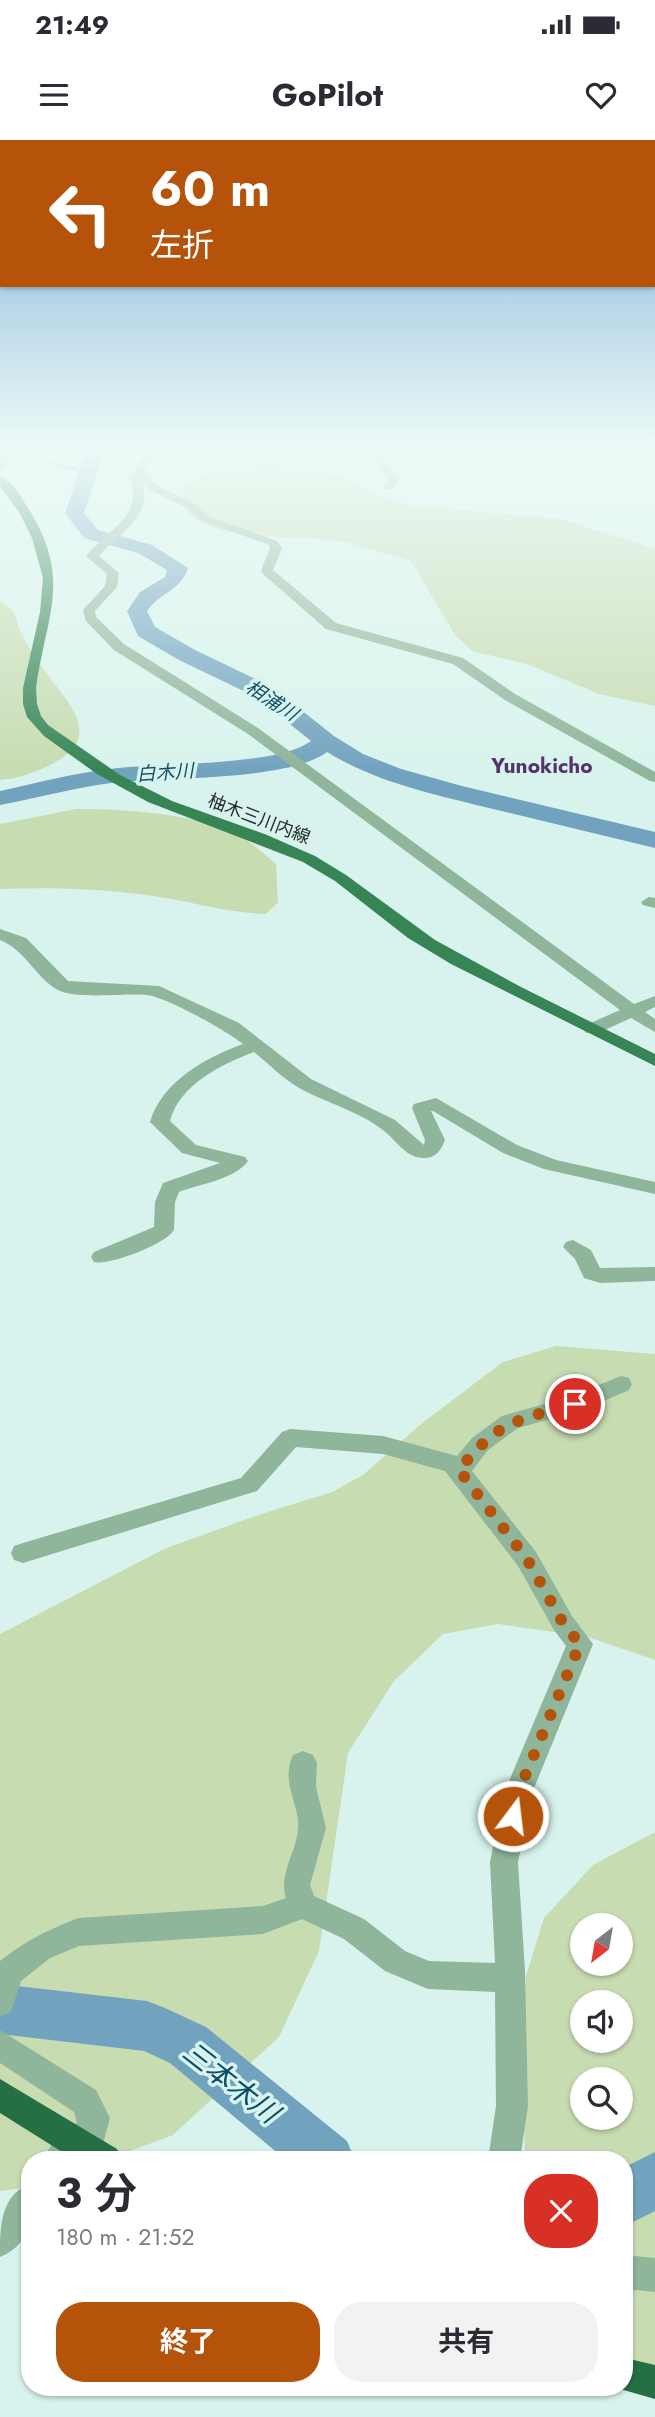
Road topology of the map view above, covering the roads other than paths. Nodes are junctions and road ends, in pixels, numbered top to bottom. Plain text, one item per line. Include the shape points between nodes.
1 (43, 558) edge
2 (95, 558) edge
3 (272, 558) edge
4 (655, 778) edge
5 (0, 934) edge
6 (655, 1001) edge
7 (634, 1010) junction
8 (655, 1027) edge
9 (592, 1029) junction
10 (256, 1045) junction
11 (655, 1061) edge
12 (655, 1188) edge
13 (573, 1247) dead end
14 (101, 1257) dead end
15 (655, 1275) edge
16 (621, 1384) dead end
17 (459, 1470) junction
18 (23, 1553) dead end
19 (303, 1763) dead end
20 (303, 1905) junction
21 (510, 1978) junction
22 (0, 2002) edge
23 (0, 2046) edge
24 (0, 2095) edge
25 (81, 2151) edge
26 (504, 2151) edge
27 (21, 2211) edge
28 (0, 2240) edge
29 (633, 2273) edge
30 (655, 2275) edge
31 (633, 2377) edge
32 (655, 2382) edge

1 - 9 main road, 柚木三川内線 via 49,577 44,626 27,694 34,716 54,737 144,794 310,859 426,943
2 - 7 street via 113,573 111,587 89,610 90,618 119,646 253,731
3 - 4 street via 267,572 331,626 458,661 510,697
5 - 10 street via 20,942 64,986 153,990 233,1027
6 - 7 street
7 - 8 street
7 - 9 street
9 - 11 main road, 柚木三川内線
10 - 12 street via 304,1083 388,1124 423,1152 432,1149 435,1140 421,1108 436,1104 510,1149 541,1161
10 - 14 street via 217,1060 181,1088 159,1122 189,1149 238,1161 170,1188 164,1230
13 - 15 street via 584,1255 591,1273
16 - 17 street via 575,1404 510,1422 480,1444
17 - 18 street via 453,1464 383,1445 290,1438 249,1485
17 - 21 street via 527,1559 580,1644 518,1793 503,1863
19 - 20 street via 302,1787 312,1828 296,1885
20 - 21 street via 354,1929 395,1961 428,1975
20 - 22 street via 263,1920 78,1932 40,1948 9,1972
21 - 26 street via 512,2106
23 - 25 street via 85,2101 93,2118
24 - 25 highway
27 - 28 street
29 - 30 street
31 - 32 highway

